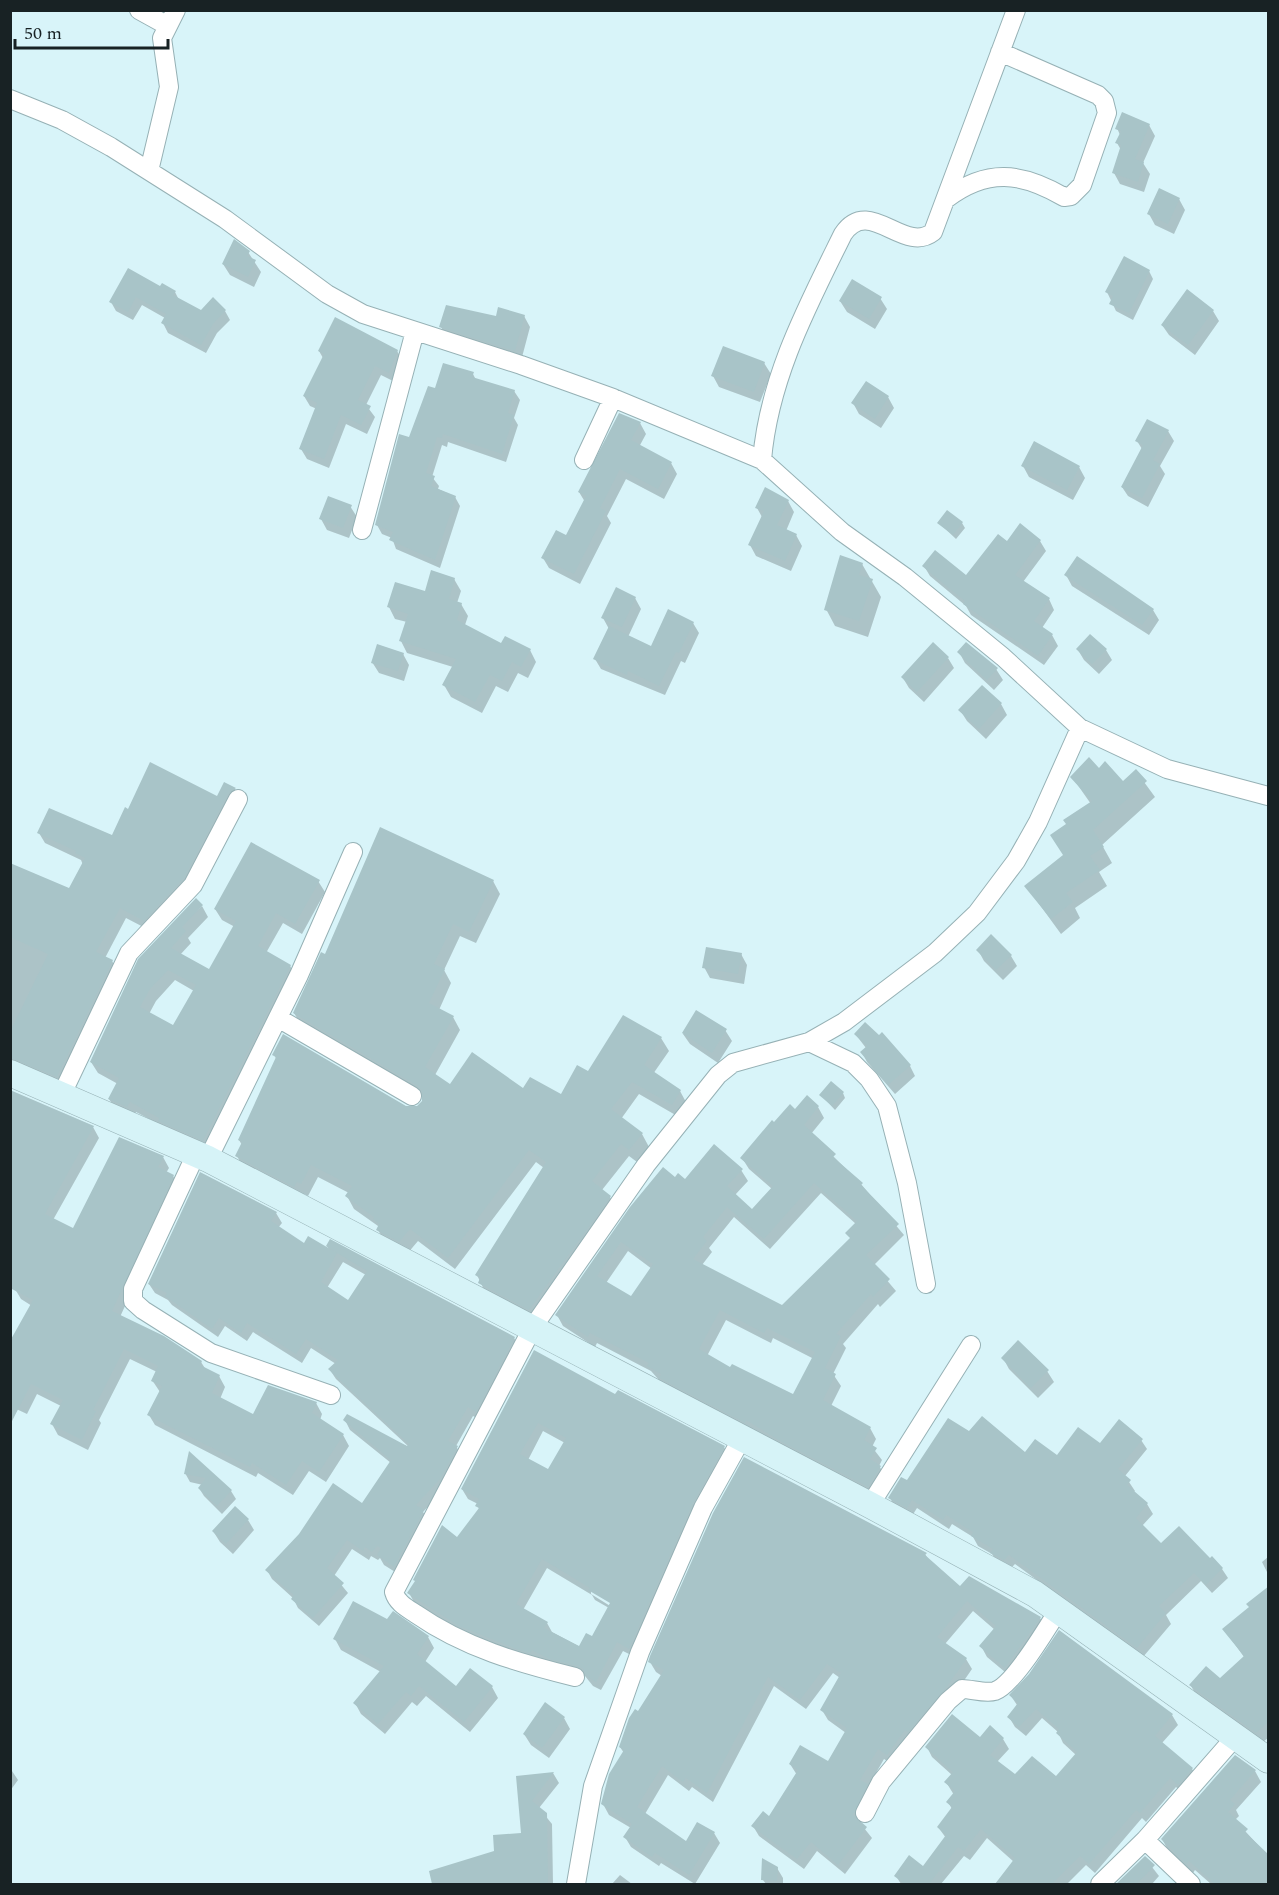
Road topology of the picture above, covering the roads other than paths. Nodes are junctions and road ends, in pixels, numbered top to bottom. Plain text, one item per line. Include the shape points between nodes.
1 (139, 10) edge
2 (1016, 10) edge
3 (172, 18) edge
4 (1000, 52) junction
5 (10, 99) edge
6 (149, 171) junction
7 (946, 199) junction
8 (415, 331) junction
9 (613, 399) junction
10 (584, 460) dead end
11 (762, 460) junction
12 (362, 530) dead end
13 (1080, 728) junction
14 (1269, 796) edge
15 (238, 799) dead end
16 (353, 852) dead end
17 (278, 1018) junction
18 (809, 1042) junction
19 (10, 1073) edge
20 (62, 1094) junction
21 (412, 1096) dead end
22 (202, 1156) junction
23 (926, 1284) dead end
24 (533, 1327) junction
25 (971, 1345) dead end
26 (331, 1395) dead end
27 (742, 1438) junction
28 (870, 1504) junction
29 (1059, 1609) junction
30 (575, 1677) dead end
31 (1236, 1736) junction
32 (1269, 1760) edge
33 (865, 1813) dead end
34 (1145, 1840) junction
35 (576, 1884) edge
36 (1100, 1884) edge
37 (1191, 1884) edge

1 - 3 street
2 - 4 street
3 - 6 street via 162,38 169,87
4 - 7 street
4 - 7 street via 1104,101 1107,113 1082,185 1071,196 1064,197 1030,180 991,177 964,185
5 - 6 street via 62,120
6 - 8 street via 225,219 327,294 363,314
7 - 11 street via 933,232 926,237 917,239 868,220 849,224 789,346 764,434
8 - 9 street
8 - 12 street
9 - 10 street
9 - 11 street
11 - 13 street via 842,532 1003,657
13 - 14 street via 1167,768
13 - 18 street via 1038,822 1016,861 977,913 935,953 844,1022
15 - 20 street via 192,885 129,953
16 - 17 street
17 - 21 street
17 - 22 street
18 - 23 street via 853,1063 887,1106 907,1183
18 - 24 street via 734,1063 718,1075 645,1165
19 - 20 street
20 - 22 street
22 - 24 street
22 - 26 street via 133,1289 133,1301 211,1353
24 - 27 street
24 - 30 street via 397,1583 395,1595 436,1628 465,1643 496,1656
25 - 28 street
27 - 28 street
27 - 35 street via 703,1508 640,1652 593,1786
28 - 29 street
29 - 31 street
29 - 33 street via 1002,1687 989,1692 962,1689 948,1701 881,1782
31 - 32 street
31 - 34 street
34 - 36 street
34 - 37 street

